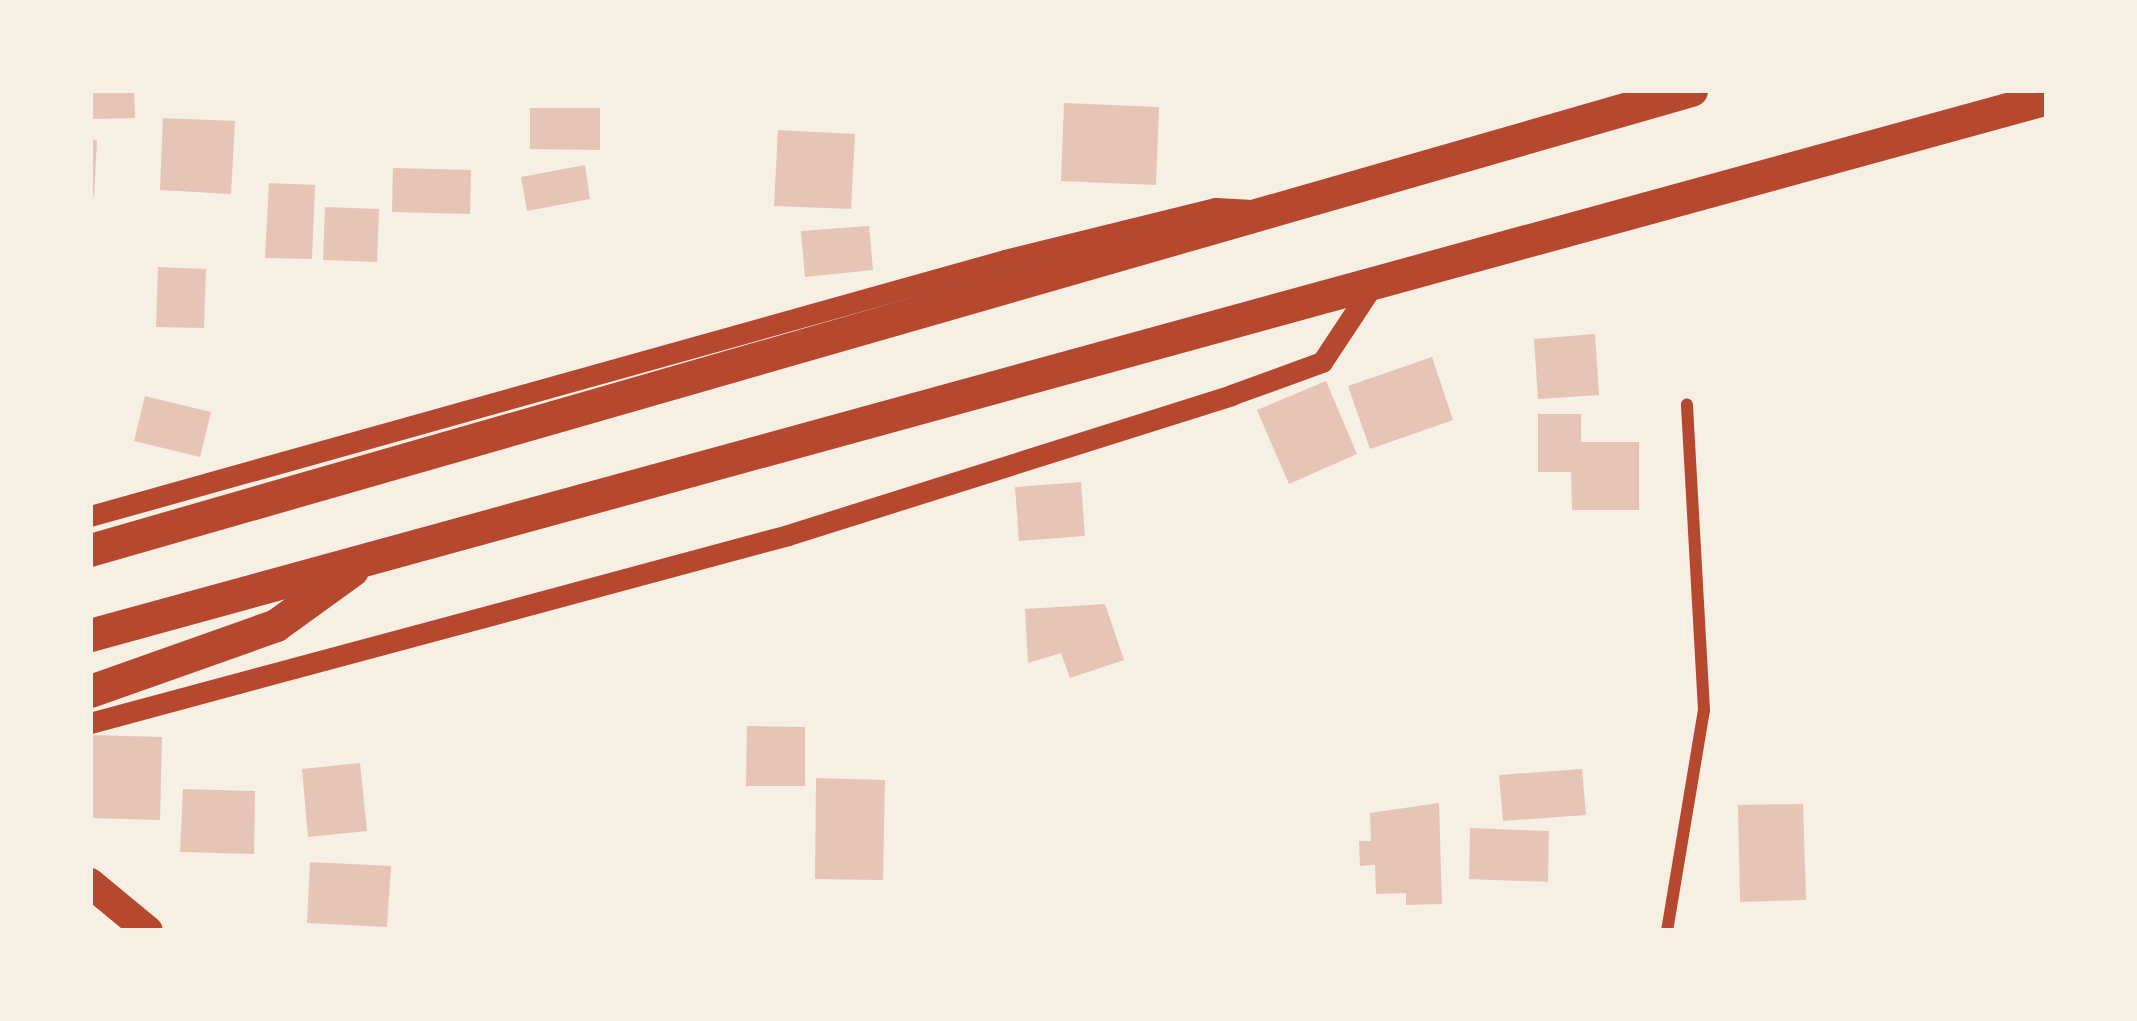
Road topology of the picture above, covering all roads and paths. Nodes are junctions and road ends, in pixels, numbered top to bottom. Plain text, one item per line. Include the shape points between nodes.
1 (1691, 90) edge
2 (2047, 98) edge
3 (1284, 212) junction
4 (1371, 288) junction
5 (1687, 404) dead end
6 (90, 516) edge
7 (166, 528) junction
8 (90, 532) edge
9 (90, 550) edge
10 (368, 559) junction
11 (90, 635) edge
12 (90, 691) edge
13 (90, 723) edge
14 (90, 883) edge
15 (148, 931) edge
16 (1667, 931) edge

1 - 3 highway
2 - 4 highway
3 - 6 street via 1215,208 1026,255
3 - 7 highway
4 - 10 highway
4 - 13 street via 1322,362 1231,395 788,535
5 - 16 street via 1704,710
7 - 8 highway
7 - 9 highway
10 - 11 highway
10 - 12 highway via 275,625
14 - 15 main road

